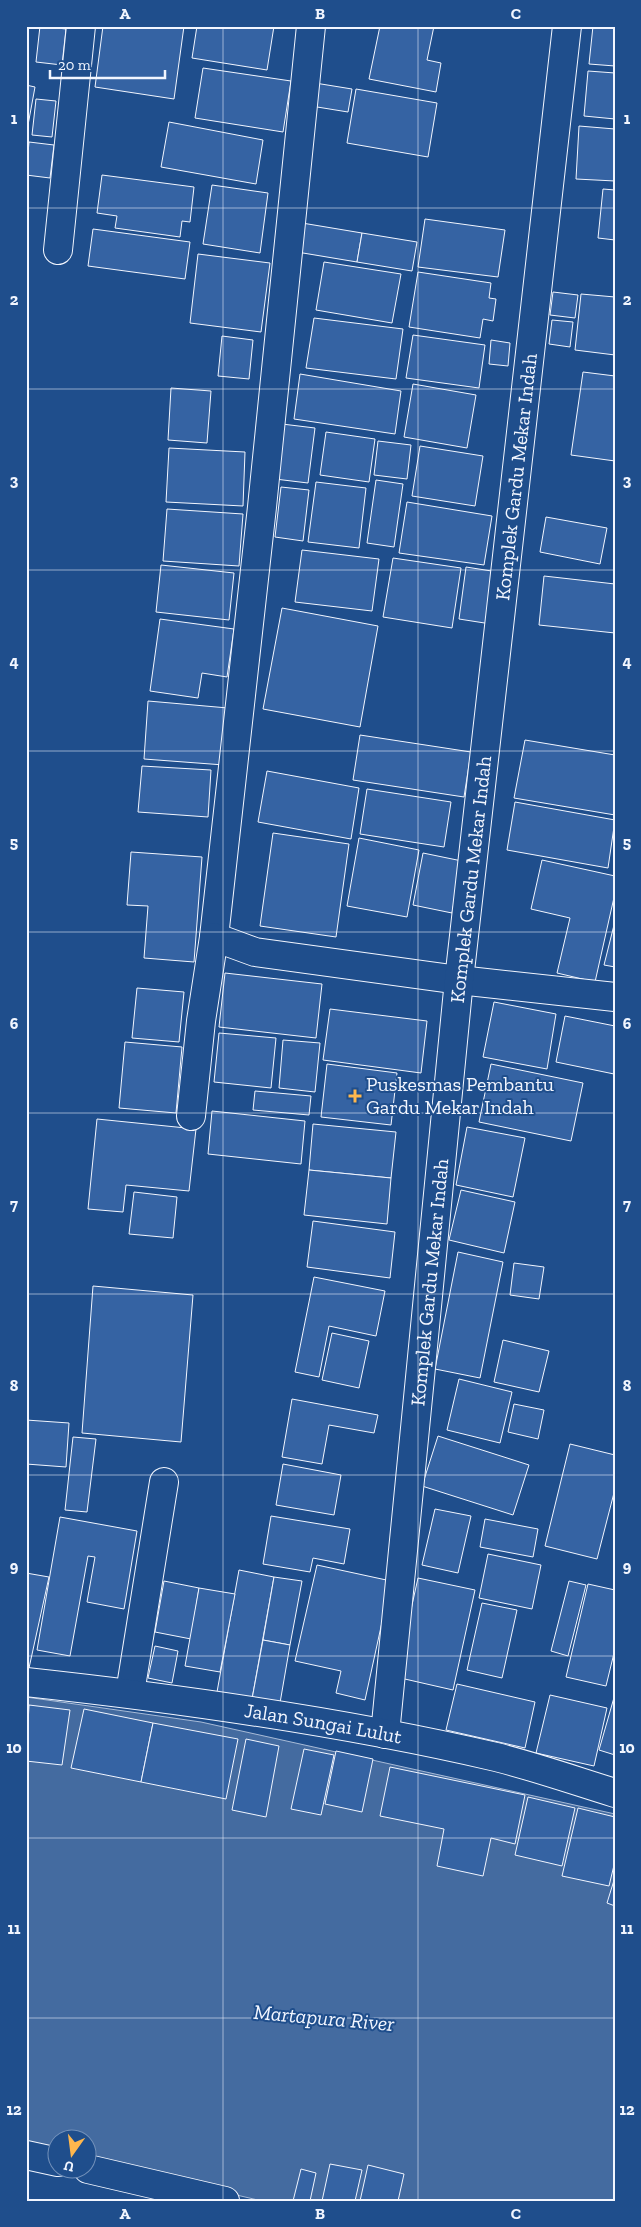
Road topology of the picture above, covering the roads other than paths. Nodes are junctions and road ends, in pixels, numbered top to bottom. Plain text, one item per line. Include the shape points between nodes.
1 (81, 26) edge
2 (311, 26) edge
3 (567, 26) edge
4 (58, 250) dead end
5 (214, 937) junction
6 (459, 980) junction
7 (615, 997) edge
8 (191, 1116) dead end
9 (164, 1482) dead end
10 (26, 1682) edge
11 (130, 1693) junction
12 (385, 1734) junction
13 (615, 1794) edge
14 (26, 2155) edge
15 (48, 2160) edge
16 (98, 2171) edge
17 (225, 2201) edge

1 - 4 street
2 - 5 street
3 - 6 street, Komplek Gardu Mekar Indah
5 - 6 street via 256,952
5 - 8 street
6 - 7 street
6 - 12 street, Komplek Gardu Mekar Indah
9 - 11 street
10 - 11 street, Jalan Sungai Lulut
11 - 12 street, Jalan Sungai Lulut
12 - 13 street, Jalan Sungai Lulut via 497,1758
14 - 15 street
16 - 17 street

